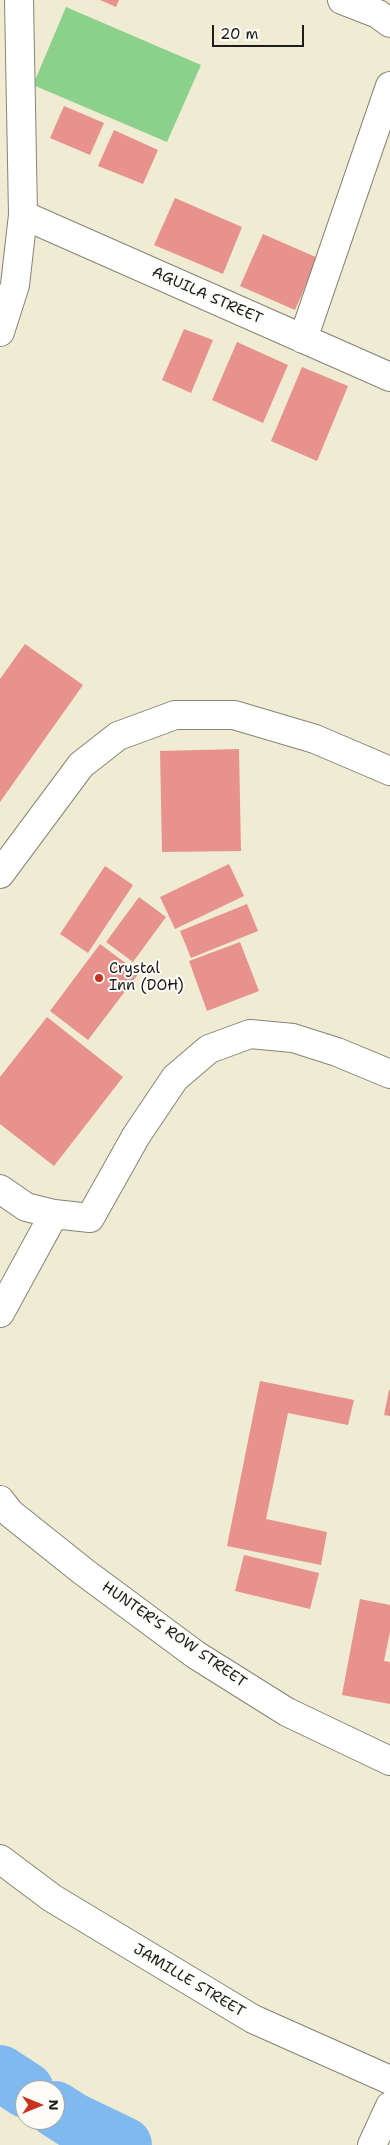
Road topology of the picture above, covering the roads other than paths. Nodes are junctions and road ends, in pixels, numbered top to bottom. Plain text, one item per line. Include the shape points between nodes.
1 (19, 0) edge
2 (342, 0) edge
3 (390, 22) edge
4 (390, 86) edge
5 (23, 215) junction
6 (0, 332) edge
7 (303, 339) junction
8 (390, 377) edge
9 (390, 771) edge
10 (0, 874) edge
11 (390, 1074) edge
12 (0, 1189) edge
13 (54, 1214) junction
14 (0, 1313) edge
15 (0, 1500) edge
16 (390, 1761) edge
17 (0, 1860) edge
18 (390, 2080) edge
19 (390, 2106) edge
20 (372, 2145) edge

1 - 5 street
2 - 3 street
4 - 7 street
5 - 6 street via 15,286
5 - 7 street, AGUILA STREET
7 - 8 street, AGUILA STREET
9 - 10 street via 314,739 234,714 175,714 118,736 81,765
11 - 13 street via 293,1038 250,1034 209,1049 175,1078 136,1136 90,1218
12 - 13 street via 26,1207
13 - 14 street
15 - 16 street, HUNTER'S ROW STREET via 10,1513 84,1572 196,1655 287,1712
17 - 18 street, JAMILLE STREET via 52,1898 253,2019
19 - 20 street

